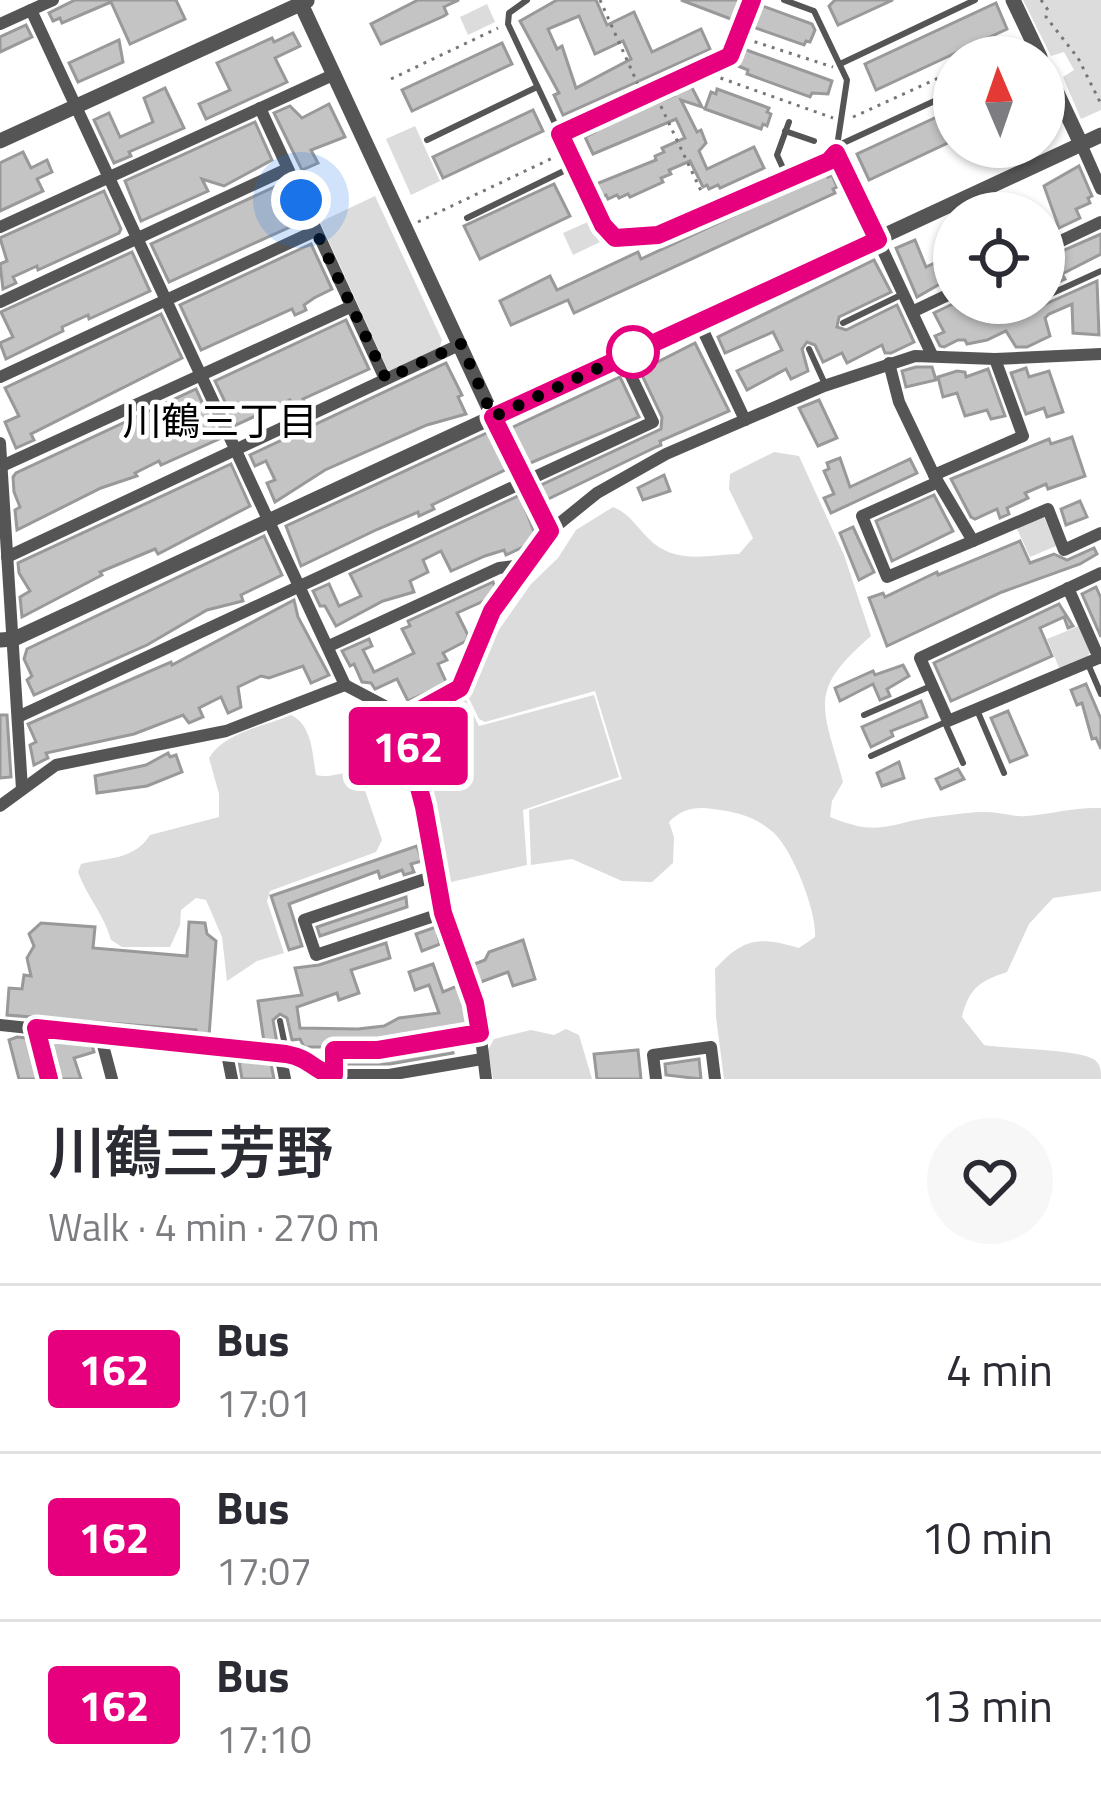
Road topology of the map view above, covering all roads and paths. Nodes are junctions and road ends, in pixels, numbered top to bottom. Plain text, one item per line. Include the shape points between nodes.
1 (53, 0) edge
2 (527, 0) edge
3 (600, 0) edge
4 (752, 0) edge
5 (784, 0) edge
6 (975, 0) edge
7 (1013, 0) edge
8 (1041, 0) edge
9 (304, 1) edge
10 (31, 10) junction
11 (0, 24) edge
12 (508, 24) junction
13 (738, 36) junction
14 (1030, 36) edge
15 (840, 64) junction
16 (699, 71) junction
17 (335, 74) junction
18 (392, 79) dead end
19 (933, 80) edge
20 (538, 87) junction
21 (654, 91) junction
22 (643, 96) junction
23 (933, 102) edge
24 (1101, 104) edge
25 (77, 105) junction
26 (260, 108) junction
27 (1065, 112) edge
28 (842, 121) junction
29 (789, 122) dead end
30 (785, 131) junction
31 (560, 134) junction
32 (1101, 135) edge
33 (427, 140) dead end
34 (0, 141) edge
35 (814, 141) dead end
36 (1081, 144) junction
37 (838, 149) junction
38 (568, 151) junction
39 (574, 166) junction
40 (287, 169) junction
41 (110, 178) junction
42 (788, 179) junction
43 (1101, 188) edge
44 (702, 193) dead end
45 (467, 218) dead end
46 (1101, 222) edge
47 (0, 227) edge
48 (406, 228) junction
49 (315, 231) junction
50 (139, 238) junction
51 (1065, 239) edge
52 (878, 240) junction
53 (1101, 271) edge
54 (1065, 287) edge
55 (903, 294) junction
56 (0, 302) edge
57 (168, 302) junction
58 (933, 302) edge
59 (350, 307) junction
60 (912, 312) junction
61 (699, 322) junction
62 (843, 323) dead end
63 (461, 344) junction
64 (809, 349) dead end
65 (1101, 354) edge
66 (932, 355) junction
67 (622, 357) junction
68 (995, 358) junction
69 (889, 363) junction
70 (203, 376) junction
71 (0, 377) edge
72 (386, 379) junction
73 (826, 385) junction
74 (493, 417) junction
75 (745, 420) junction
76 (0, 443) edge
77 (238, 449) junction
78 (2, 466) edge
79 (936, 478) junction
80 (523, 481) junction
81 (271, 522) junction
82 (550, 531) junction
83 (1101, 533) edge
84 (973, 541) junction
85 (7, 557) junction
86 (523, 565) junction
87 (1101, 573) edge
88 (299, 585) junction
89 (1068, 588) junction
90 (7, 640) edge
91 (329, 646) junction
92 (1096, 660) edge
93 (345, 685) junction
94 (932, 686) junction
95 (1101, 694) edge
96 (977, 710) junction
97 (400, 714) junction
98 (864, 715) dead end
99 (20, 716) junction
100 (947, 723) junction
101 (871, 756) dead end
102 (963, 763) dead end
103 (1004, 772) dead end
104 (22, 789) junction
105 (0, 806) edge
106 (434, 876) junction
107 (443, 913) junction
108 (280, 1022) dead end
109 (0, 1025) edge
110 (36, 1028) junction
111 (480, 1033) junction
112 (100, 1034) junction
113 (226, 1048) junction
114 (283, 1054) junction
115 (482, 1059) junction
116 (334, 1075) junction
117 (389, 1077) edge
118 (49, 1079) edge
119 (112, 1079) edge
120 (232, 1079) edge
121 (285, 1079) edge
122 (486, 1079) edge
123 (656, 1079) edge
124 (715, 1079) edge

1 - 10 street
2 - 12 lane via 509,13
3 - 22 path
4 - 13 lane
5 - 15 lane via 814,10
6 - 15 lane
7 - 14 street
8 - 24 path
9 - 17 street
9 - 25 street
10 - 11 street
10 - 25 street
12 - 18 path
12 - 20 lane
13 - 15 path via 830,69
13 - 16 lane via 730,56
15 - 28 lane via 847,80
16 - 21 lane
16 - 28 path
17 - 26 street
17 - 48 street
19 - 28 path
20 - 31 lane
20 - 33 lane
21 - 22 lane
21 - 44 path
22 - 31 lane
23 - 37 lane
25 - 34 street
25 - 41 street
26 - 40 street
26 - 41 street
27 - 36 street
28 - 37 lane
29 - 30 lane
30 - 35 lane
30 - 42 lane via 777,155
31 - 38 lane
32 - 36 street
36 - 43 street
36 - 52 street
37 - 42 lane
37 - 52 lane
38 - 39 lane
38 - 48 path
39 - 42 lane via 615,238 658,235
39 - 45 lane
40 - 49 street
40 - 50 street
41 - 47 street
41 - 50 street
46 - 51 street
48 - 63 street
49 - 57 street
49 - 59 street
50 - 56 street
50 - 57 street
52 - 55 street
52 - 61 street
53 - 54 lane
55 - 60 street
55 - 62 lane
57 - 70 street
57 - 71 street
58 - 60 street
59 - 70 street
59 - 72 street
60 - 66 street
61 - 67 street
61 - 75 street
63 - 72 street
63 - 74 street
64 - 73 lane
65 - 68 street
66 - 68 street
66 - 69 street
67 - 74 street
67 - 80 street via 652,422
68 - 79 street via 1024,436
69 - 73 street
69 - 79 street
70 - 77 street
70 - 78 street
72 - 77 street
73 - 75 street
74 - 80 street
74 - 81 street
75 - 82 street via 615,481
76 - 78 street
77 - 81 street
77 - 85 street
78 - 85 street
79 - 84 street
79 - 84 street via 862,516 887,577
80 - 82 street
80 - 88 street
81 - 88 street
81 - 90 street
82 - 86 street
83 - 84 street via 1064,550 1048,509
85 - 90 street
86 - 91 street via 499,568
86 - 97 street via 484,625 460,688
87 - 89 street
88 - 91 street
88 - 99 street
89 - 92 street
89 - 94 street via 921,654
90 - 99 street
91 - 93 street
92 - 95 lane
92 - 96 street
93 - 97 street
93 - 104 street via 226,731 56,765
94 - 98 lane
94 - 100 street
96 - 100 street
96 - 103 lane
97 - 106 street
99 - 104 street
100 - 101 lane
100 - 102 lane
104 - 105 street
106 - 107 street
106 - 107 street via 304,920 316,955
107 - 111 street
108 - 114 lane
109 - 110 street
110 - 112 street
110 - 118 street
111 - 115 street
111 - 116 street via 334,1050
112 - 113 street
112 - 119 street
113 - 114 street
113 - 120 street
114 - 116 street
114 - 121 street
115 - 117 street
115 - 122 street
116 - 117 street
123 - 124 street via 653,1055 711,1047

